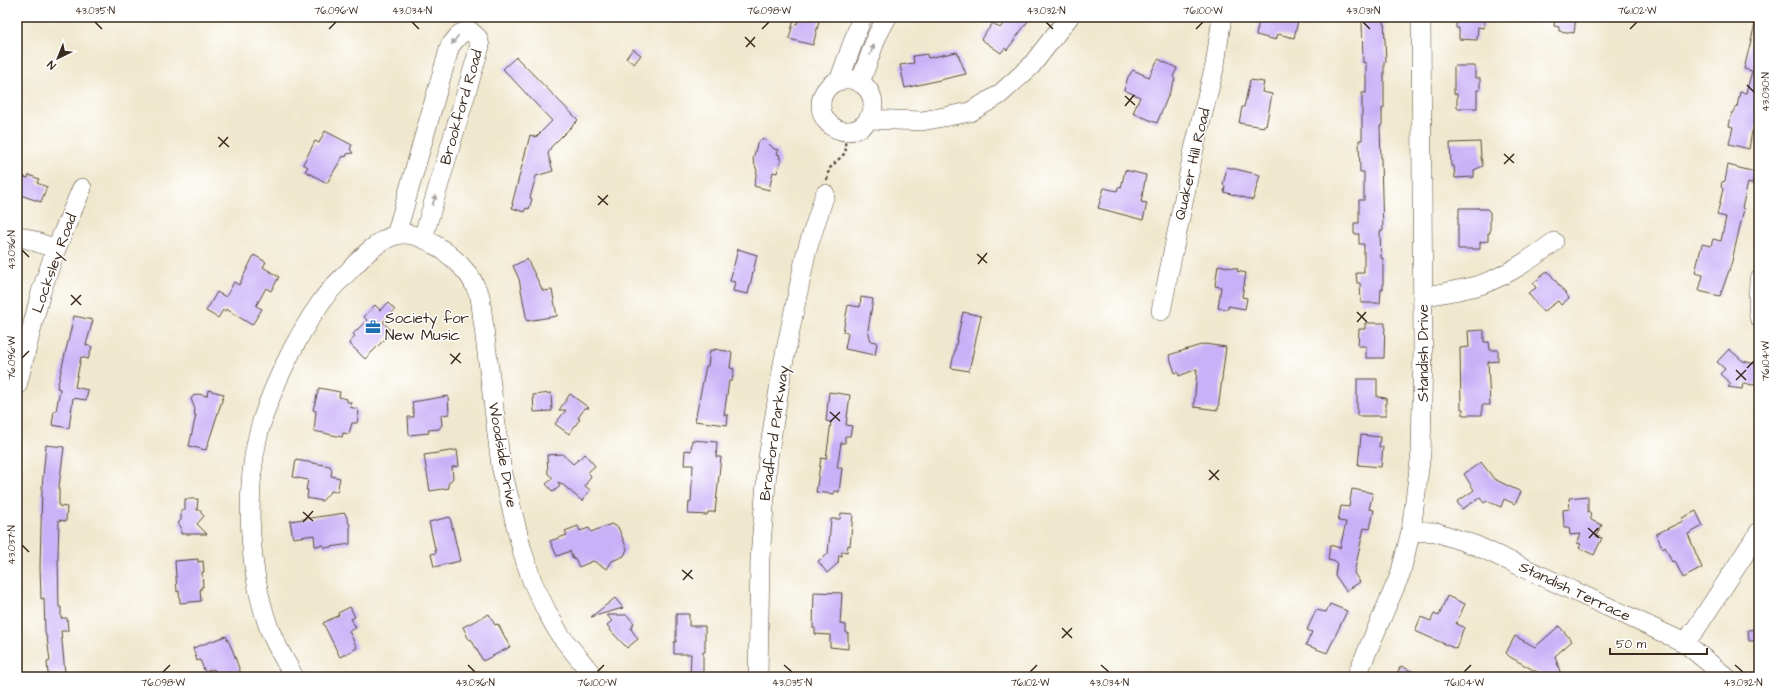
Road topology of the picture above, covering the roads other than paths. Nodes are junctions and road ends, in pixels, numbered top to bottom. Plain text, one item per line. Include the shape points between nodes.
1 (862, 17) edge
2 (887, 17) edge
3 (1069, 17) edge
4 (1222, 17) edge
5 (1421, 17) edge
6 (839, 81) junction
7 (860, 83) junction
8 (868, 119) junction
9 (82, 188) dead end
10 (825, 194) road end
11 (17, 234) edge
12 (396, 236) junction
13 (423, 238) junction
14 (1554, 242) dead end
15 (56, 249) junction
16 (1759, 280) edge
17 (1423, 297) junction
18 (1160, 311) dead end
19 (1759, 317) edge
20 (17, 386) edge
21 (1411, 531) junction
22 (1759, 532) edge
23 (1685, 643) junction
24 (294, 677) edge
25 (594, 677) edge
26 (758, 677) edge
27 (1356, 677) edge
28 (1726, 677) edge

1 - 6 street
7 -> 2 street
3 - 8 street via 1032,66 999,95 970,112 922,121
4 - 18 street, Quaker Hill Road via 1216,66 1194,149
5 - 17 street, Standish Drive
6 - 7 street via 846,79
6 - 8 street via 824,94 821,108 826,120 837,129 844,130 858,128
7 - 8 street via 871,95 872,112
9 - 15 street, Locksley Road
10 - 26 street, Bradford Parkway via 804,260 783,364 768,458 760,558
11 - 15 street
12 - 13 street via 412,234
13 -> 12 street, Brookford Road via 480,46 478,38 470,30 460,34 450,46
12 - 24 street via 358,260 322,300 305,325 272,392 257,439 250,511 251,544 268,624
13 - 25 street, Woodside Drive via 442,249 469,274 480,296 501,466 522,550 532,581 560,635
14 - 17 street via 1506,274 1479,285
15 - 20 street, Locksley Road via 41,292
16 - 19 street
17 - 21 street, Standish Drive via 1421,453
21 - 23 street, Standish Terrace via 1436,532 1477,546
21 - 27 street, Standish Drive via 1400,575
22 - 23 street
23 - 28 street, Standish Terrace

